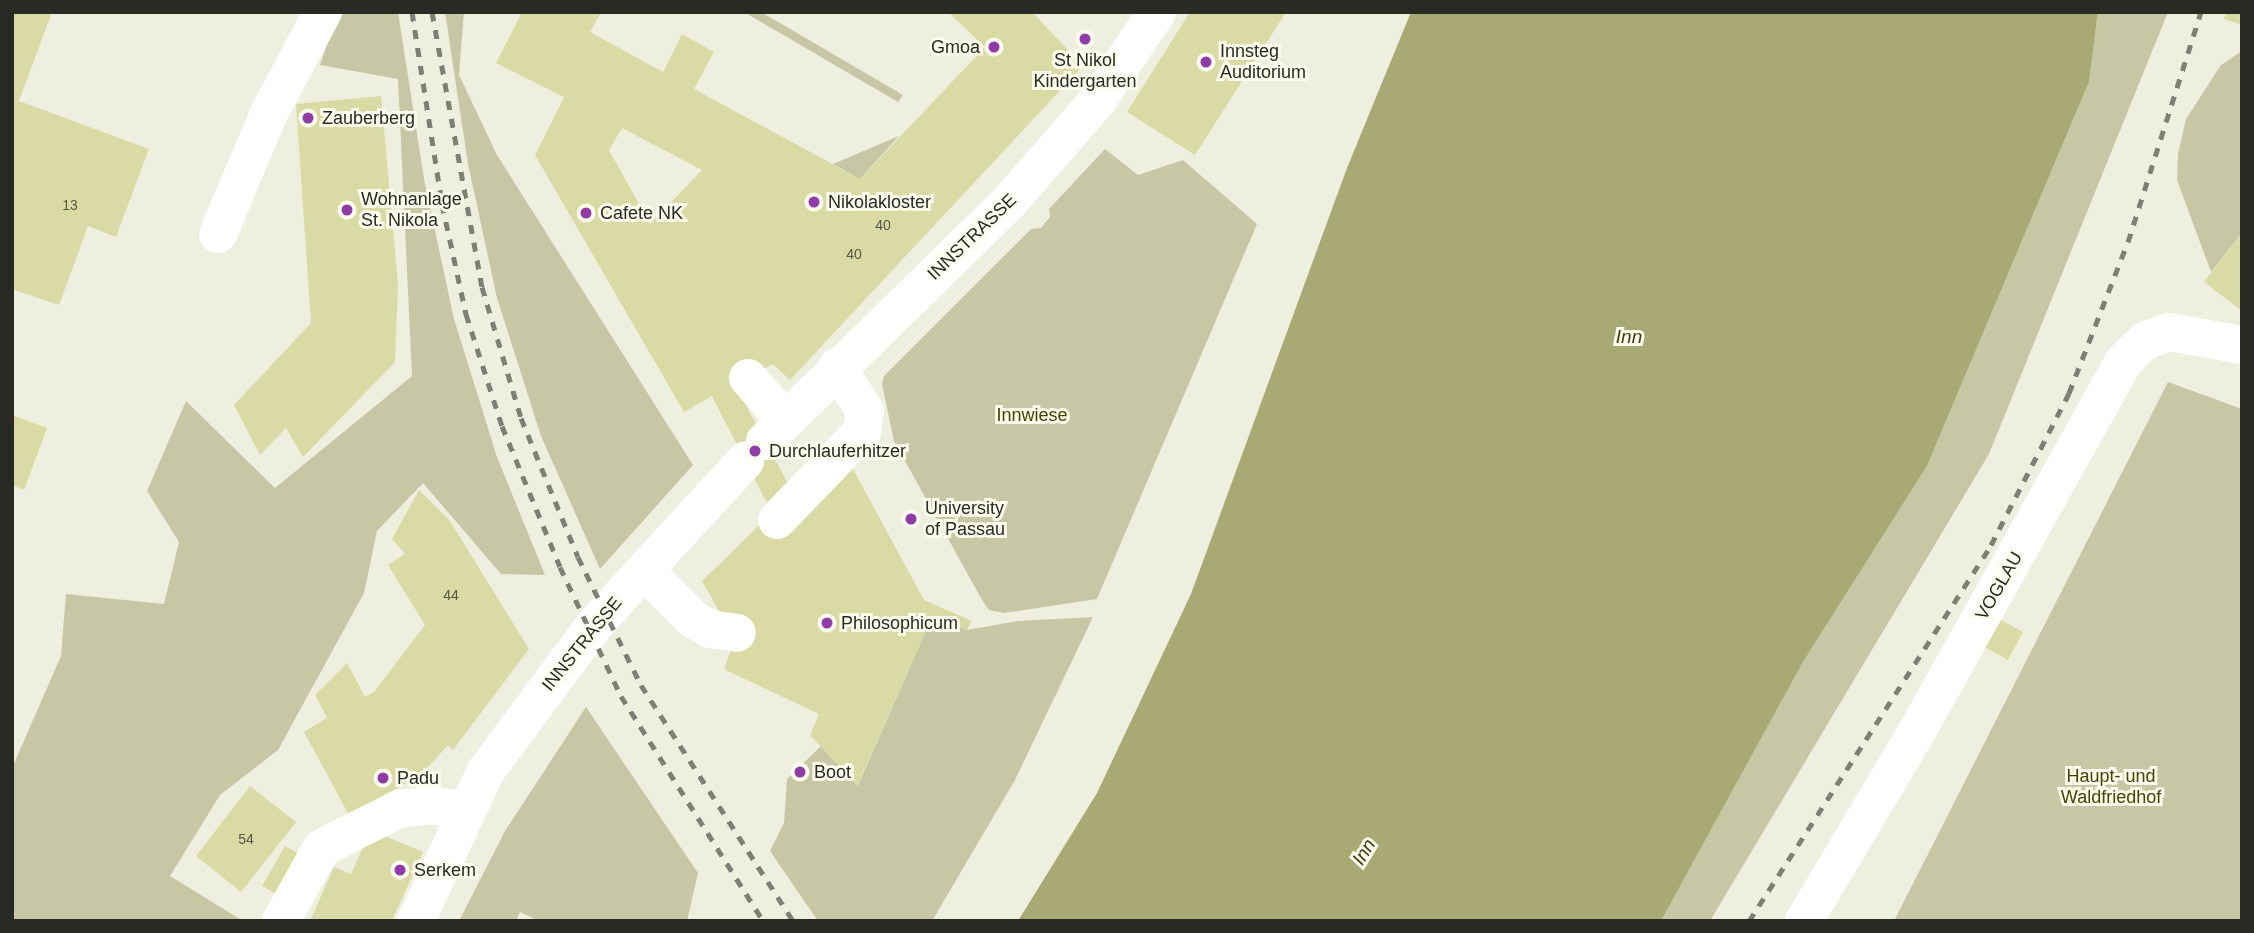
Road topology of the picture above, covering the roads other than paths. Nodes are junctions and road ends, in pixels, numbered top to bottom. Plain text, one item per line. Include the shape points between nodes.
1 (323, 12) edge
2 (1157, 12) edge
3 (218, 234) dead end
4 (2242, 345) edge
5 (837, 367) junction
6 (748, 378) dead end
7 (765, 441) junction
8 (777, 520) dead end
9 (645, 571) junction
10 (737, 633) dead end
11 (466, 811) junction
12 (281, 921) edge
13 (416, 921) edge
14 (1804, 921) edge

1 - 3 street via 269,113
2 - 5 street, INNSTRASSE via 1098,100 1011,200
4 - 14 street, VOGLAU via 2169,332 2146,340 2124,361 1915,735
5 - 7 street, INNSTRASSE
5 - 8 street via 867,419 856,442
6 - 7 street
7 - 9 street, INNSTRASSE
9 - 10 street via 694,620 710,629
9 - 11 street, INNSTRASSE via 558,671 486,771
11 - 12 street via 431,806 398,809 321,849
11 - 13 street, INNSTRASSE

